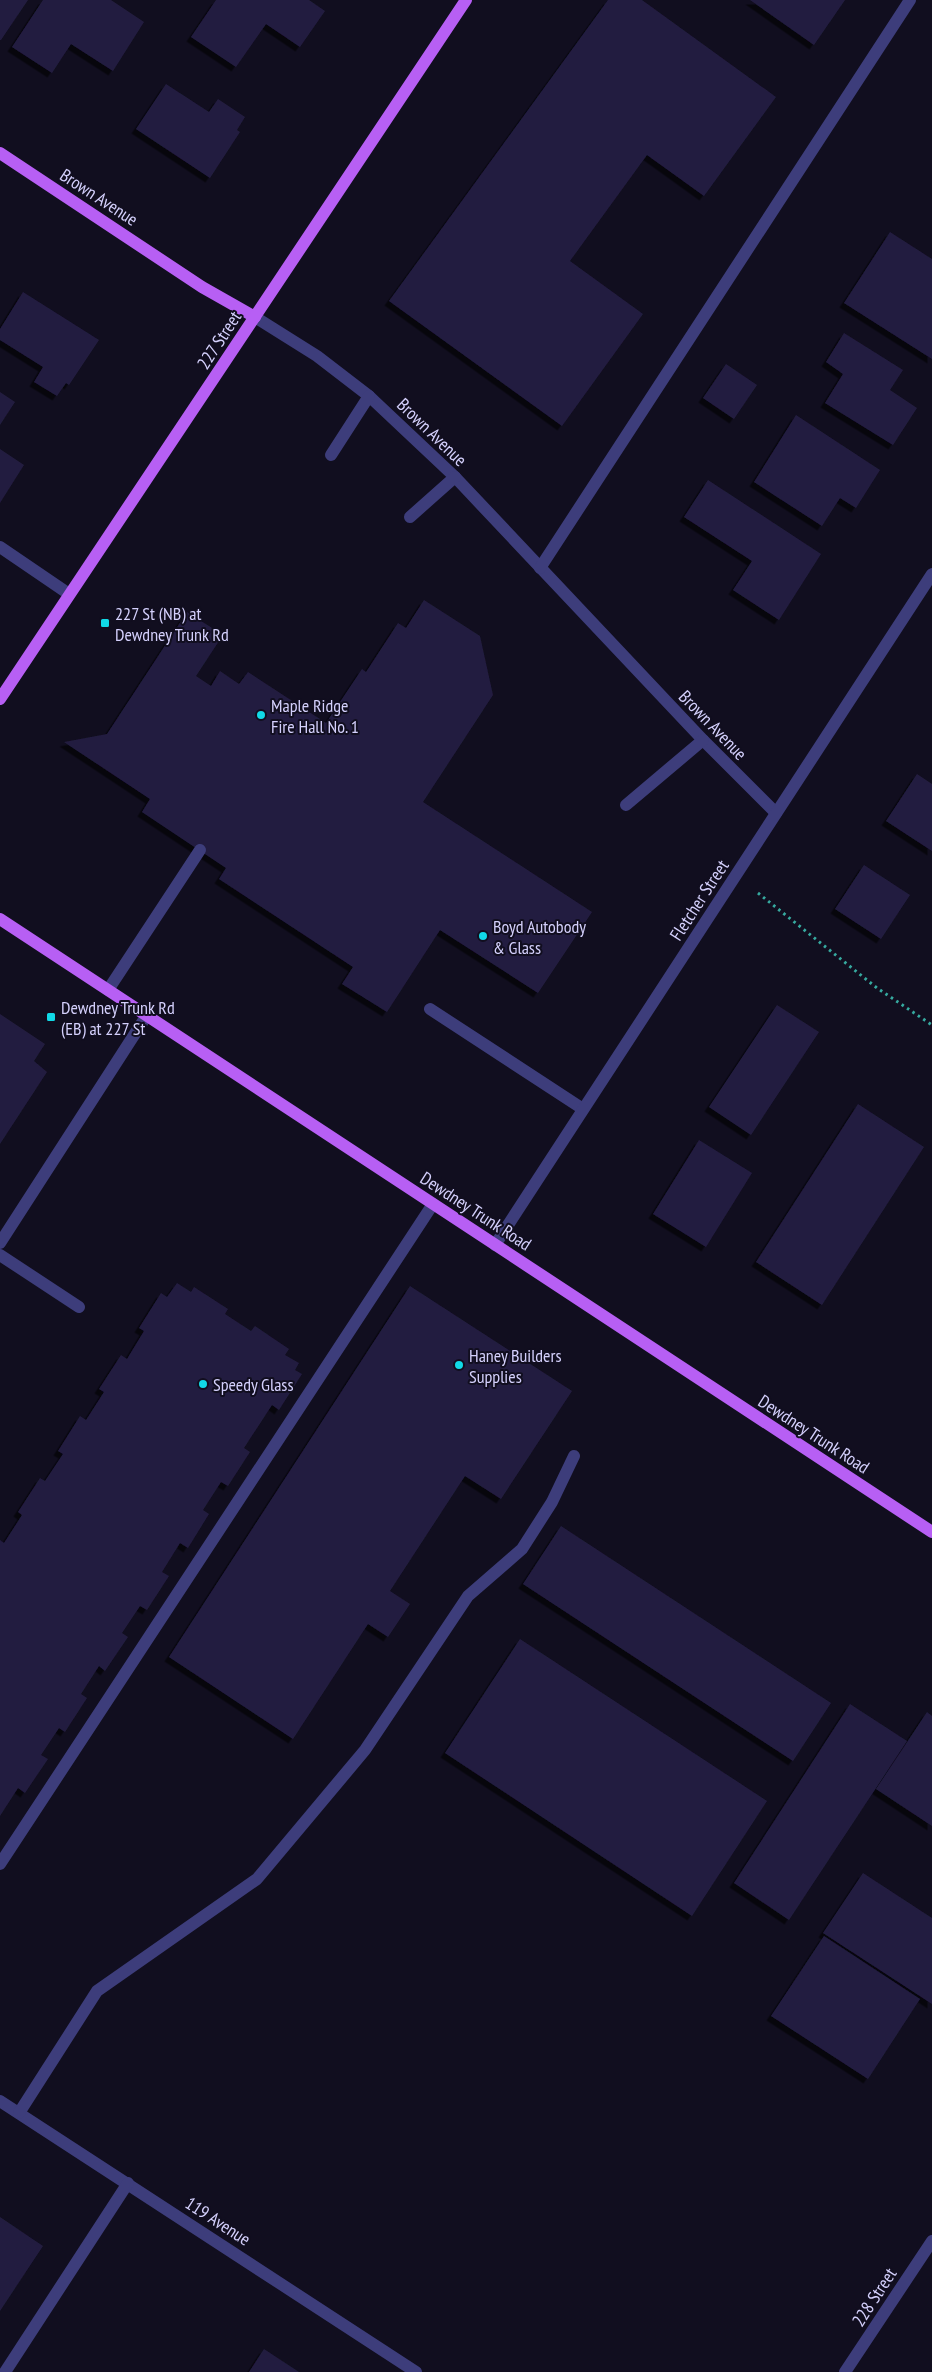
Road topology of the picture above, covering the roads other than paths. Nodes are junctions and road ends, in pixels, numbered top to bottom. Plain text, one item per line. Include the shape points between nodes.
1 (466, 0) edge
2 (910, 0) edge
3 (0, 153) edge
4 (255, 317) junction
5 (369, 396) junction
6 (332, 455) dead end
7 (455, 477) junction
8 (410, 517) dead end
9 (0, 547) edge
10 (540, 568) junction
11 (932, 574) edge
12 (69, 594) junction
13 (0, 699) edge
14 (703, 740) junction
15 (626, 805) dead end
16 (776, 813) junction
17 (200, 850) dead end
18 (0, 919) edge
19 (108, 990) junction
20 (430, 1009) dead end
21 (147, 1015) junction
22 (583, 1109) junction
23 (433, 1204) junction
24 (0, 1243) edge
25 (495, 1245) junction
26 (0, 1255) edge
27 (79, 1307) dead end
28 (574, 1456) dead end
29 (932, 1532) edge
30 (0, 1864) edge
31 (0, 2101) edge
32 (19, 2113) junction
33 (128, 2183) junction
34 (932, 2241) edge
35 (5, 2372) edge
36 (416, 2372) edge
37 (845, 2372) edge

1 - 4 main road, 227 Street
2 - 10 street
3 - 4 main road, Brown Avenue via 202,287
4 - 5 street, Brown Avenue via 317,356
4 - 12 main road, 227 Street
5 - 6 street
5 - 7 street, Brown Avenue
7 - 8 street
7 - 10 street, Brown Avenue
9 - 12 street
10 - 14 street, Brown Avenue
11 - 16 street, Fletcher Street
12 - 13 main road, 227 Street
14 - 15 street
14 - 16 street, Brown Avenue
16 - 22 street, Fletcher Street
17 - 19 street
18 - 19 main road, Dewdney Trunk Road
19 - 21 main road, Dewdney Trunk Road
20 - 22 street
21 - 23 main road, Dewdney Trunk Road
21 - 24 street
22 - 25 street, Fletcher Street
23 - 25 main road, Dewdney Trunk Road
23 - 30 street
25 - 29 main road, Dewdney Trunk Road
26 - 27 street
28 - 32 street via 552,1502 522,1549 468,1596 364,1750 257,1879 97,1990
31 - 32 street, 119 Avenue
32 - 33 street, 119 Avenue
33 - 35 street
33 - 36 street, 119 Avenue
34 - 37 street, 228 Street

